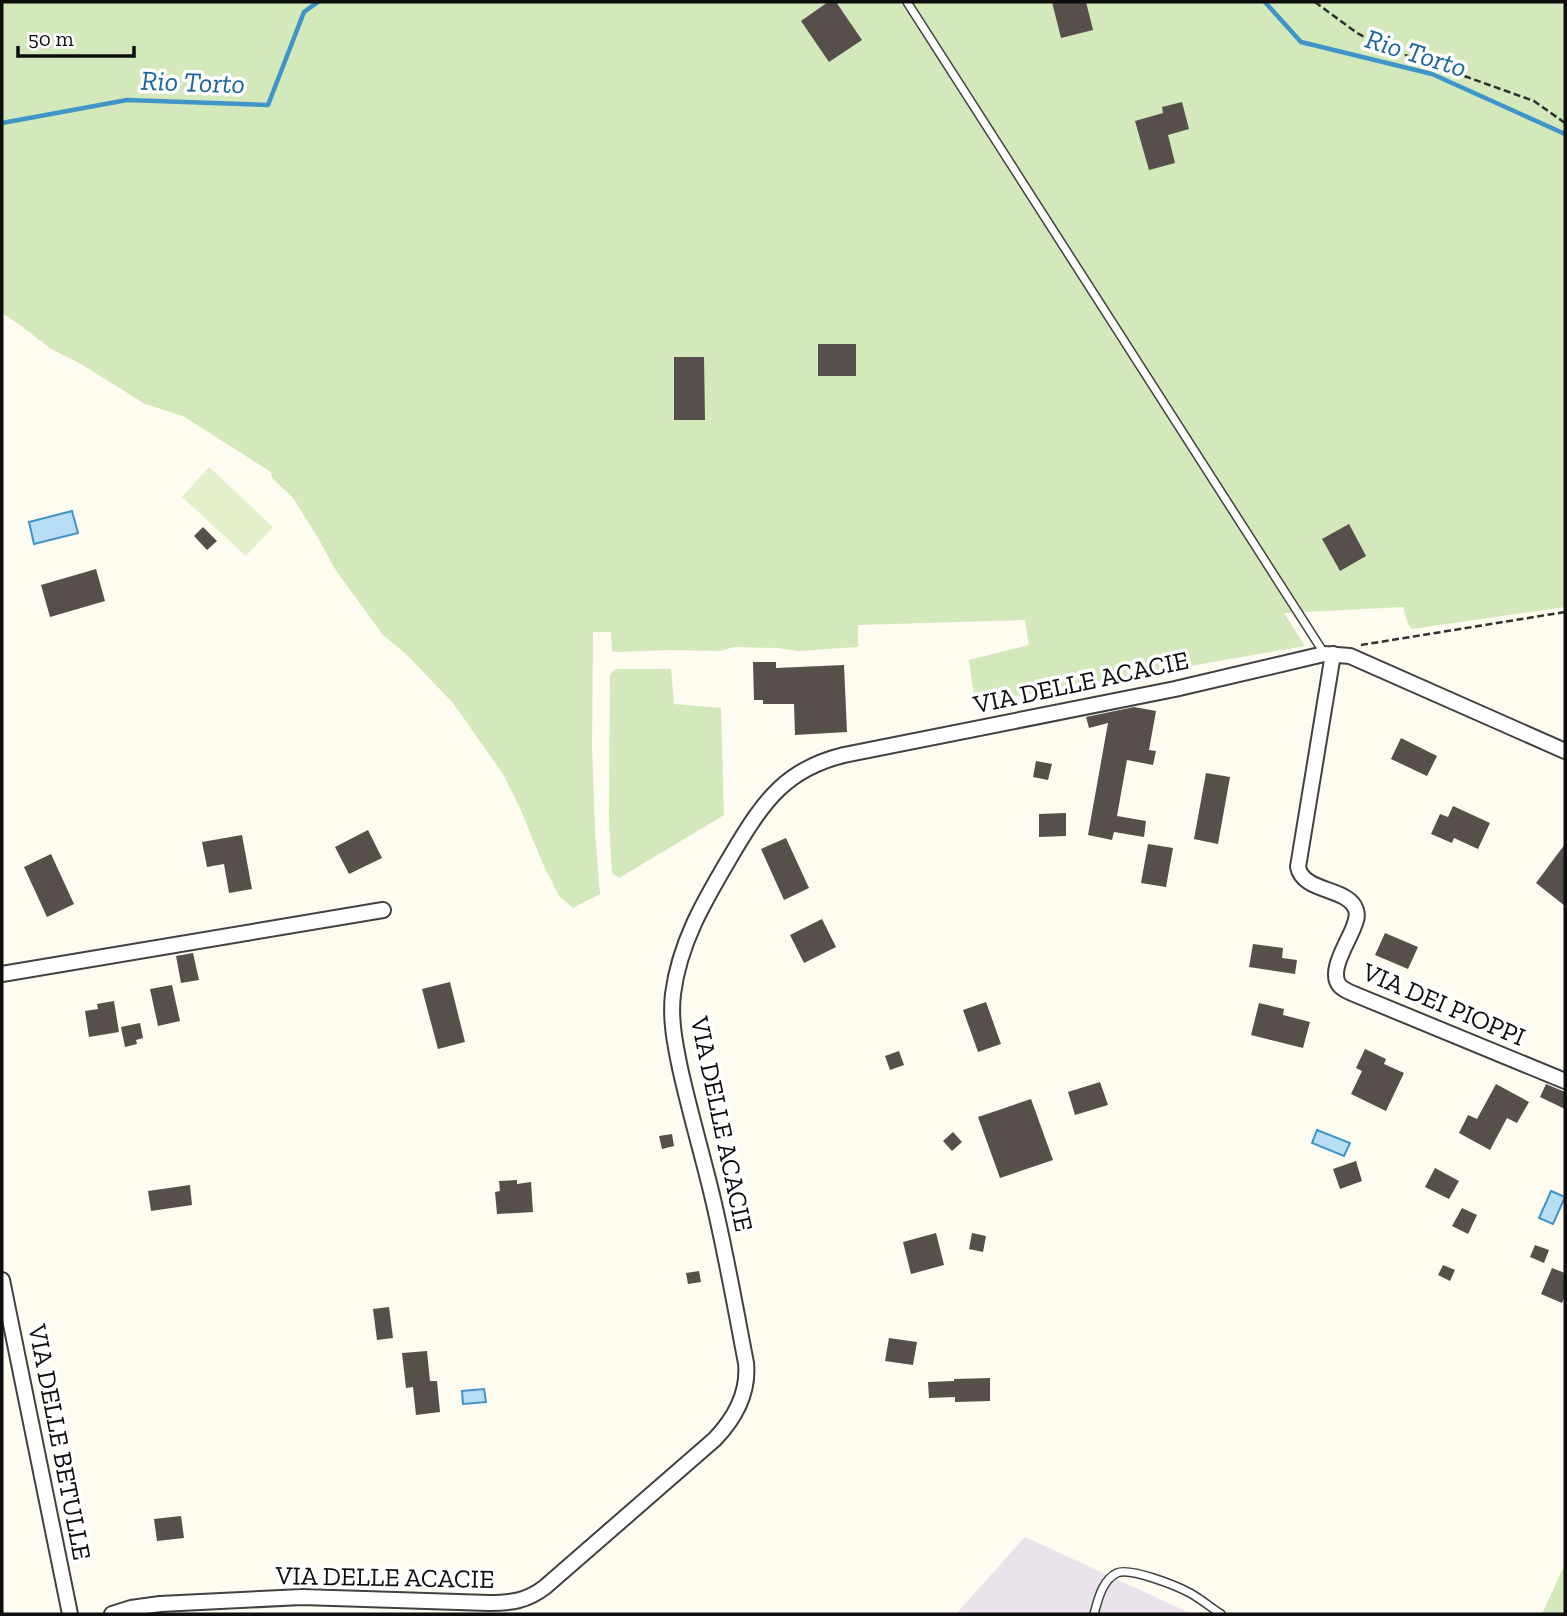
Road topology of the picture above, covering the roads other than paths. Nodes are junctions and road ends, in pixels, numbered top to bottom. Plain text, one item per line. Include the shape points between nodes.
1 (906, 2) edge
2 (1329, 654) junction
3 (1565, 751) edge
4 (383, 910) dead end
5 (2, 974) edge
6 (1565, 1082) edge
7 (2, 1280) edge
8 (70, 1614) edge
9 (112, 1614) edge
10 (1094, 1614) edge
11 (1221, 1614) edge

1 - 2 lane
2 - 3 street, VIA DELLE ACACIE via 1350,656
2 - 6 street, VIA DEI PIOPPI via 1298,867 1304,879 1348,900 1357,911 1337,967 1338,985
2 - 9 street, VIA DELLE ACACIE via 838,757 795,776 765,802 691,928 672,1007 689,1110 715,1208 746,1363 744,1392 733,1418 715,1439 545,1587 527,1599 500,1604 292,1597 160,1604
4 - 5 street
7 - 8 street, VIA DELLE BETULLE
10 - 11 lane via 1103,1588 1122,1571 1186,1590

